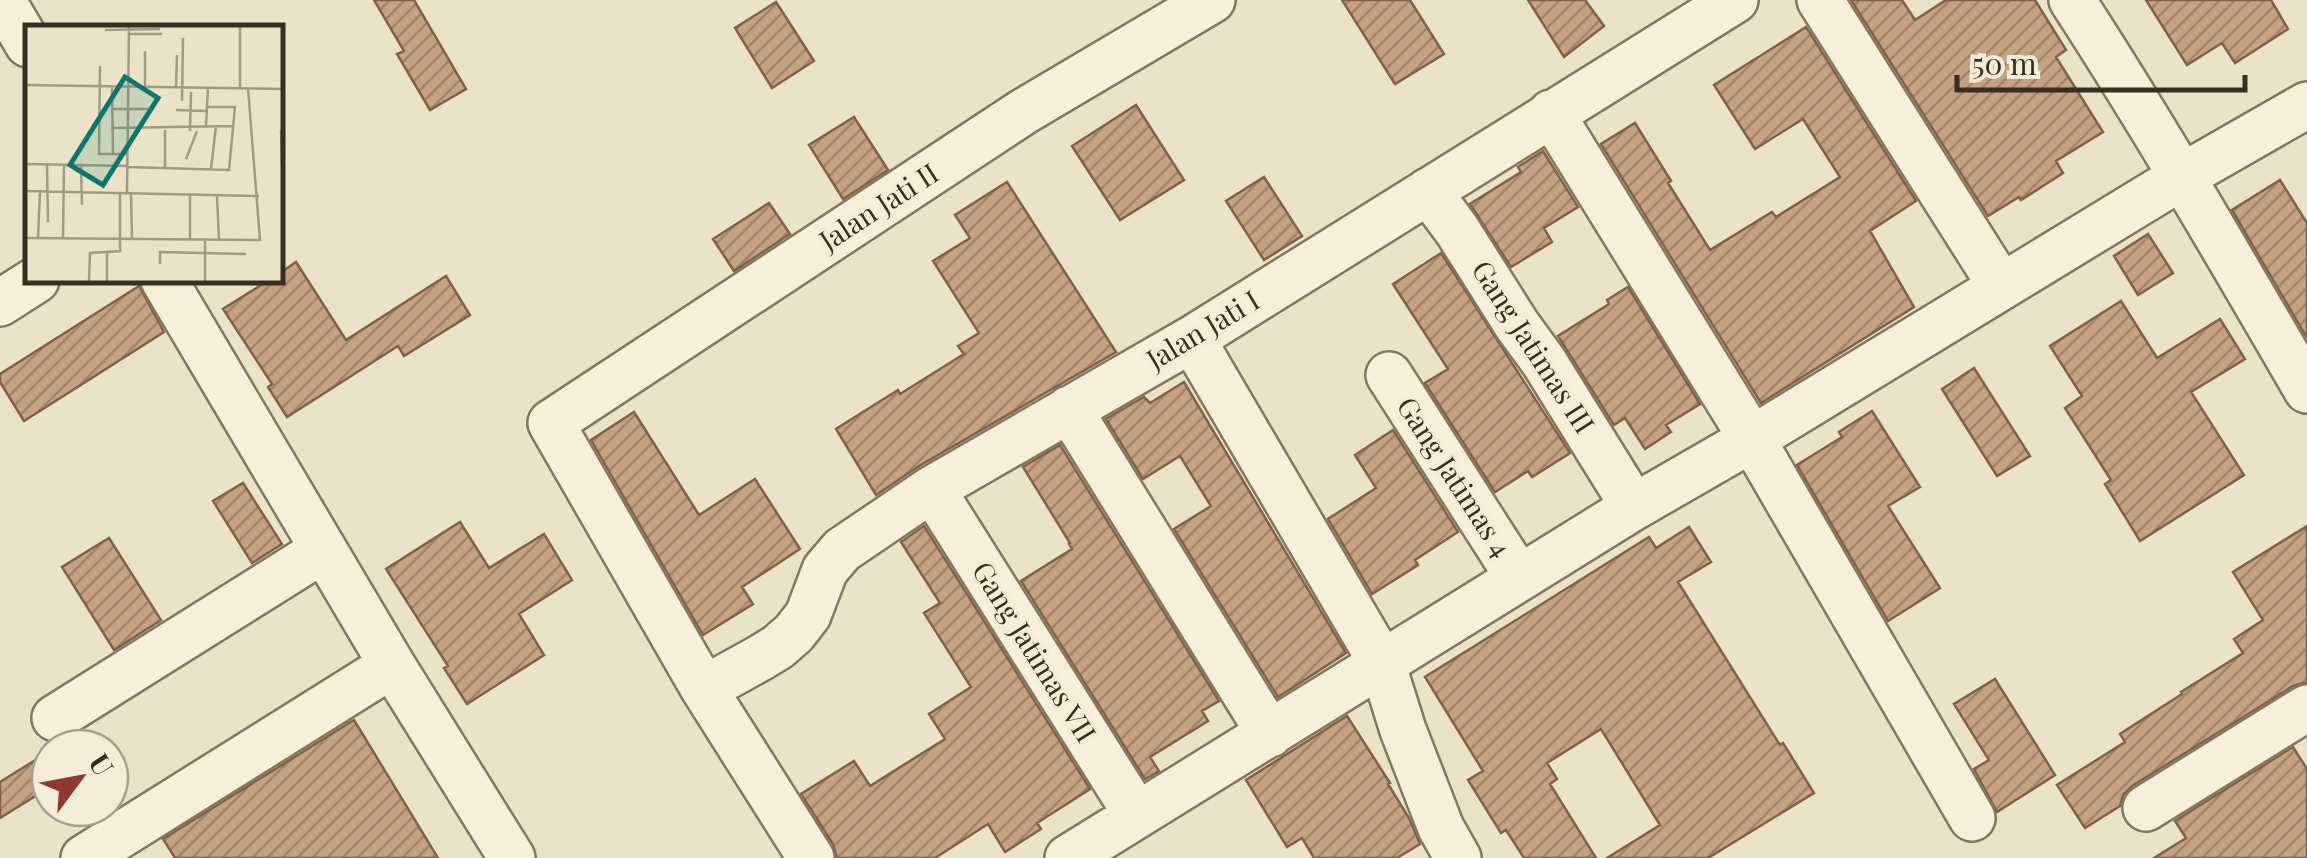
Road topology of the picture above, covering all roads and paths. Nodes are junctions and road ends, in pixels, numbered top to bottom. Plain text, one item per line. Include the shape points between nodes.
1 (2, 0) edge
2 (1212, 0) edge
3 (1735, 0) edge
4 (1820, 0) edge
5 (2072, 0) edge
6 (25, 39) edge
7 (2307, 106) edge
8 (1551, 113) junction
9 (2183, 176) junction
10 (1428, 191) junction
11 (33, 282) edge
12 (165, 282) edge
13 (2001, 286) junction
14 (0, 303) edge
15 (1192, 338) junction
16 (1389, 375) dead end
17 (2307, 390) edge
18 (1068, 408) junction
19 (1752, 439) junction
20 (932, 490) junction
21 (1634, 507) junction
22 (324, 550) junction
23 (1518, 578) junction
24 (1382, 663) junction
25 (392, 665) junction
26 (704, 689) junction
27 (2307, 708) edge
28 (55, 718) dead end
29 (1270, 734) junction
30 (2146, 808) dead end
31 (1136, 816) junction
32 (1972, 818) dead end
33 (84, 858) edge
34 (512, 858) edge
35 (811, 858) edge
36 (1068, 858) edge
37 (1458, 858) edge

1 - 6 street
2 - 26 street, Jalan Jati II via 1023,112 551,422
3 - 8 street, Jalan Jati I
4 - 13 street
5 - 9 street
7 - 9 street
8 - 10 street, Jalan Jati I
8 - 19 street
9 - 13 street
9 - 17 street
10 - 15 street, Jalan Jati I
10 - 21 street, Gang Jatimas III
11 - 14 street
12 - 22 street
13 - 19 street
15 - 18 street, Jalan Jati I
15 - 24 street
16 - 23 street, Gang Jatimas 4
18 - 20 street, Jalan Jati I
18 - 29 street
19 - 21 street
19 - 32 street
20 - 26 street, Jalan Jati I via 842,550 825,570 808,615 778,647
20 - 31 street, Gang Jatimas VII
21 - 23 street
22 - 25 street
22 - 28 street
23 - 24 street
24 - 29 street
24 - 37 street via 1434,812
25 - 33 street
25 - 34 street
26 - 35 street
27 - 30 street
29 - 31 street
31 - 36 street

